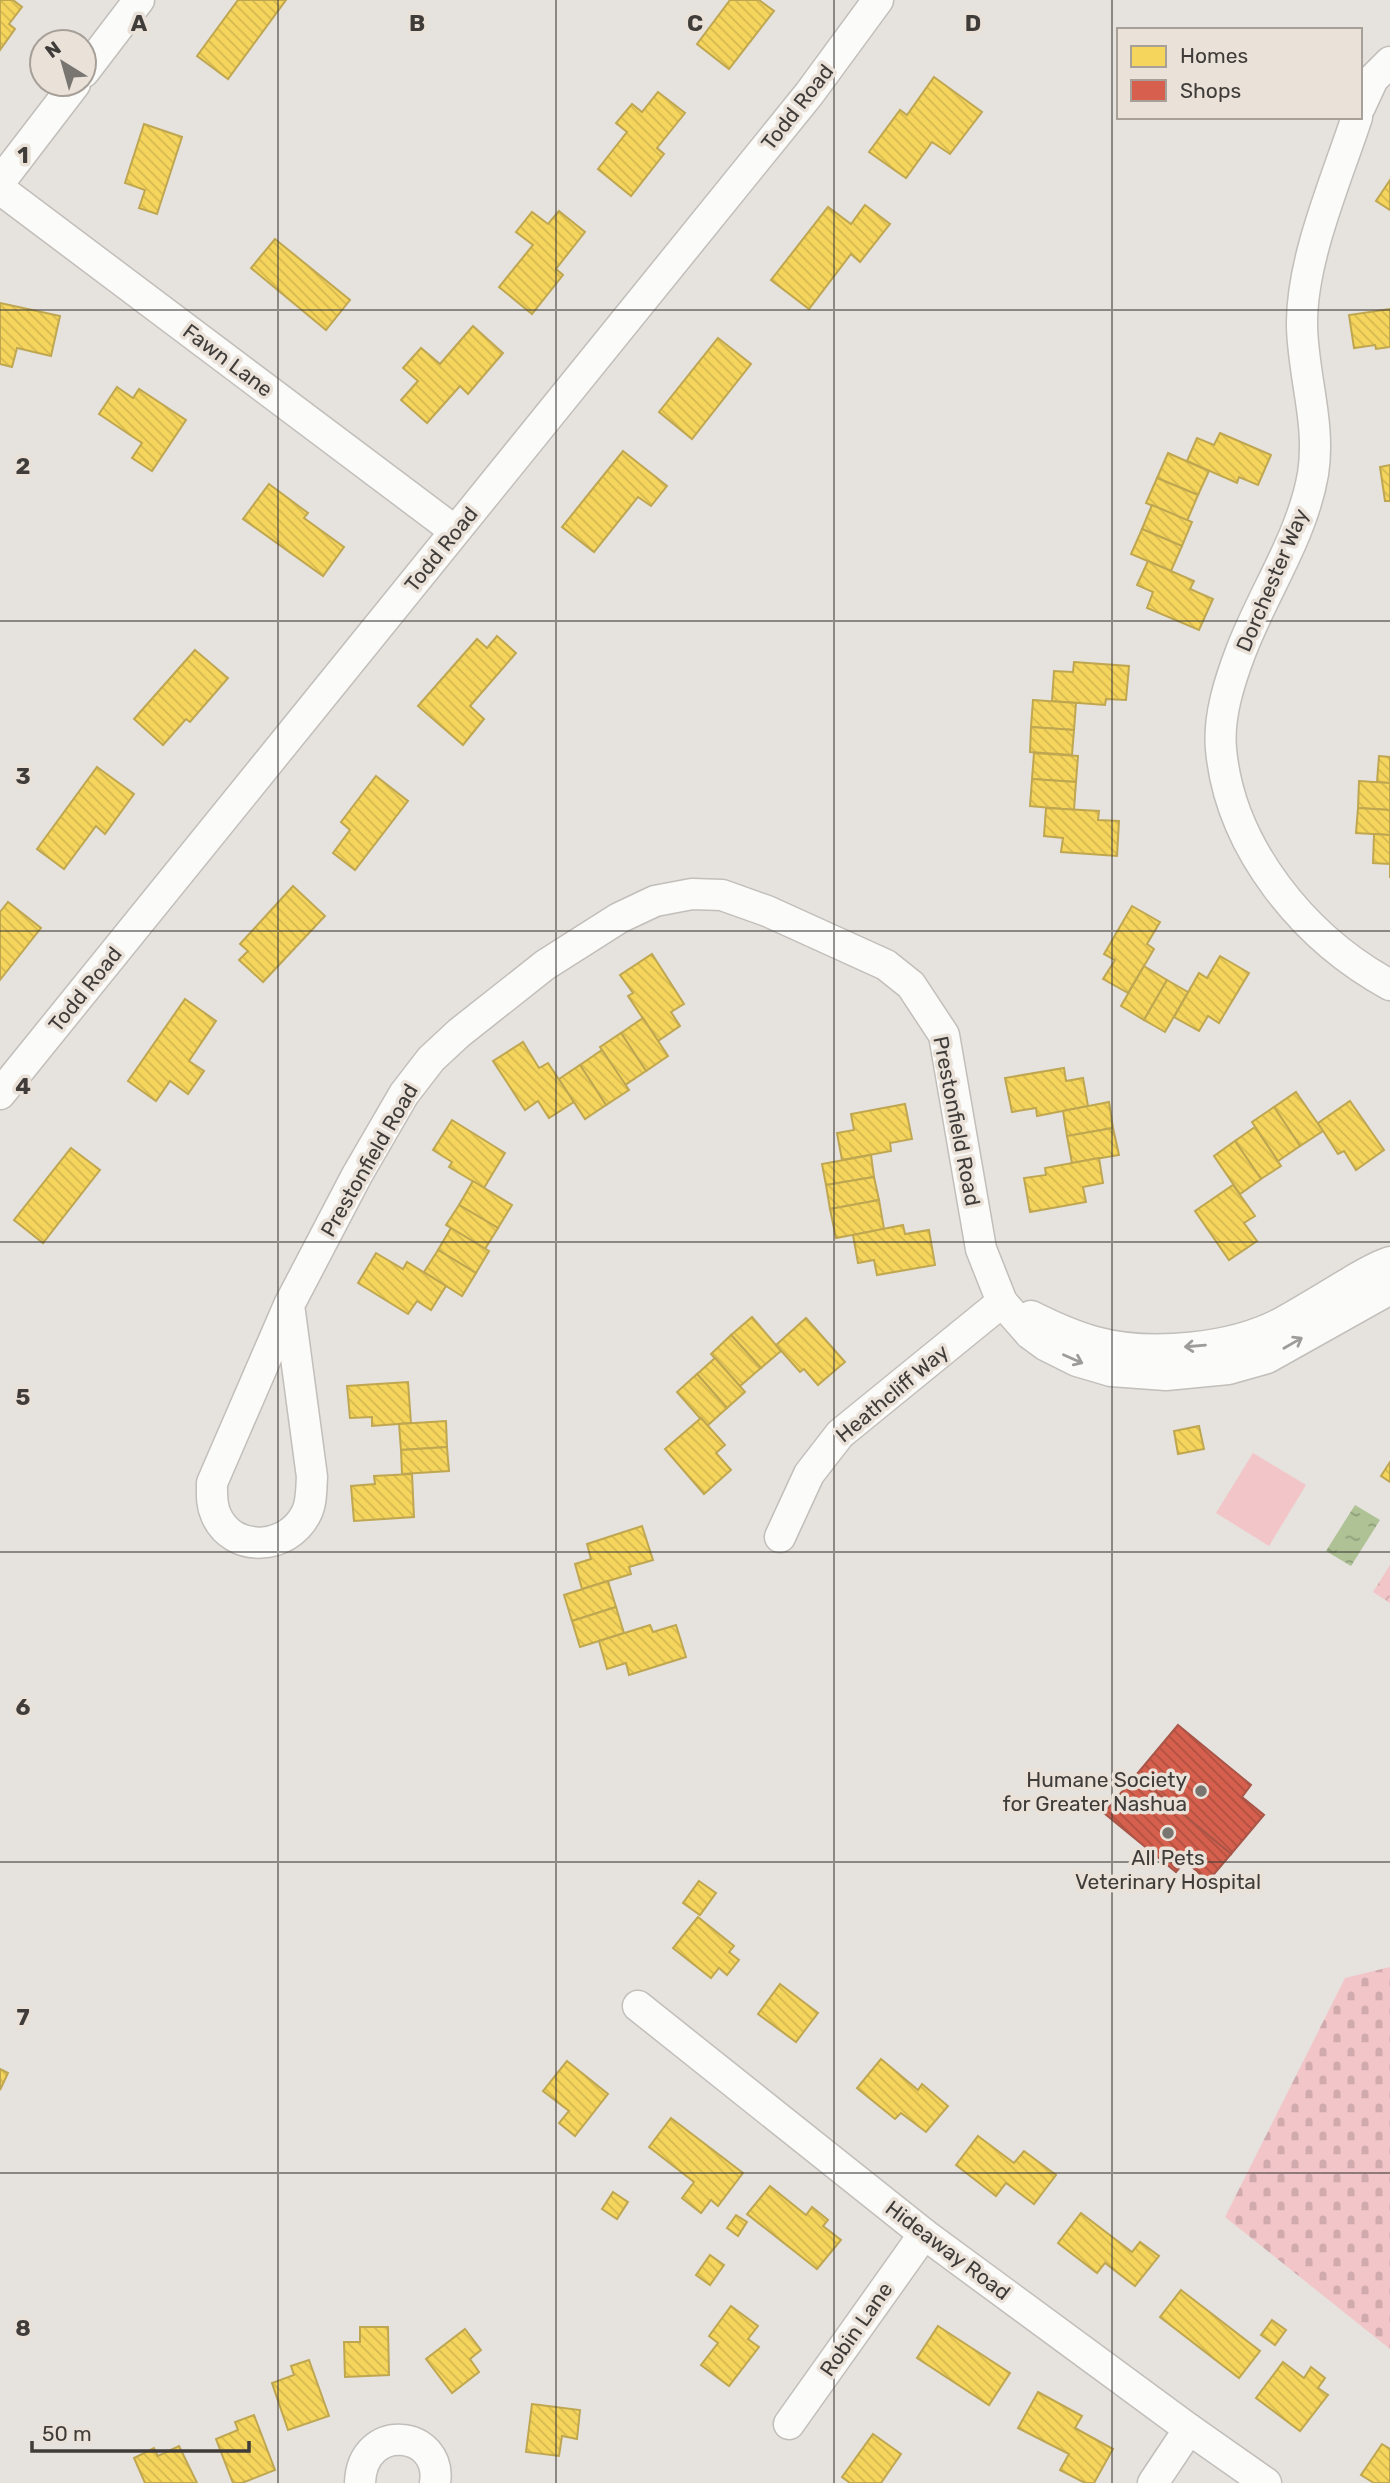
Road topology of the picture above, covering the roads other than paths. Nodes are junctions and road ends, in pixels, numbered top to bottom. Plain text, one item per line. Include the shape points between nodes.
1 (139, 0) edge
2 (878, 0) edge
3 (98, 54) edge
4 (1390, 62) edge
5 (64, 98) edge
6 (1362, 103) edge
7 (1356, 119) edge
8 (0, 182) edge
9 (0, 189) edge
10 (455, 531) junction
11 (1390, 985) edge
12 (0, 1094) edge
13 (1390, 1262) edge
14 (1390, 1289) edge
15 (1002, 1302) junction
16 (289, 1305) junction
17 (780, 1537) dead end
18 (638, 2006) dead end
19 (924, 2234) junction
20 (789, 2424) dead end
21 (1189, 2429) junction
22 (360, 2483) edge
23 (435, 2483) edge
24 (1153, 2483) edge
25 (1266, 2483) edge

1 - 3 street
2 - 10 street, Todd Road via 809,94
4 - 6 street via 1373,79
5 - 8 street
7 - 11 street, Dorchester Way via 1303,294 1303,350 1314,436 1311,481 1298,526 1242,650 1225,701 1221,746 1233,808 1266,870 1286,898 1334,947
9 - 10 street, Fawn Lane
10 - 12 street, Todd Road
13 -> 15 street via 1253,1335 1199,1346 1130,1348 1097,1343
15 -> 14 street, Prestonfield Road via 1030,1334 1077,1361 1111,1371 1166,1375 1228,1369 1267,1358
15 - 16 street, Prestonfield Road via 981,1249 944,1035 911,985 886,965 766,911 722,895 692,894 655,901 619,918 545,965 431,1059 404,1094 357,1175
15 - 17 street, Heathcliff Way via 840,1434 809,1474
16 - 16 street, Prestonfield Road via 212,1483 211,1500 225,1529 254,1543 286,1537 299,1526 311,1496
18 - 19 street, Hideaway Road
19 - 20 street, Robin Lane
19 - 21 street, Hideaway Road
21 - 24 street
21 - 25 street, Hideaway Road
22 - 23 street via 364,2459 382,2442 394,2439 407,2440 428,2453

